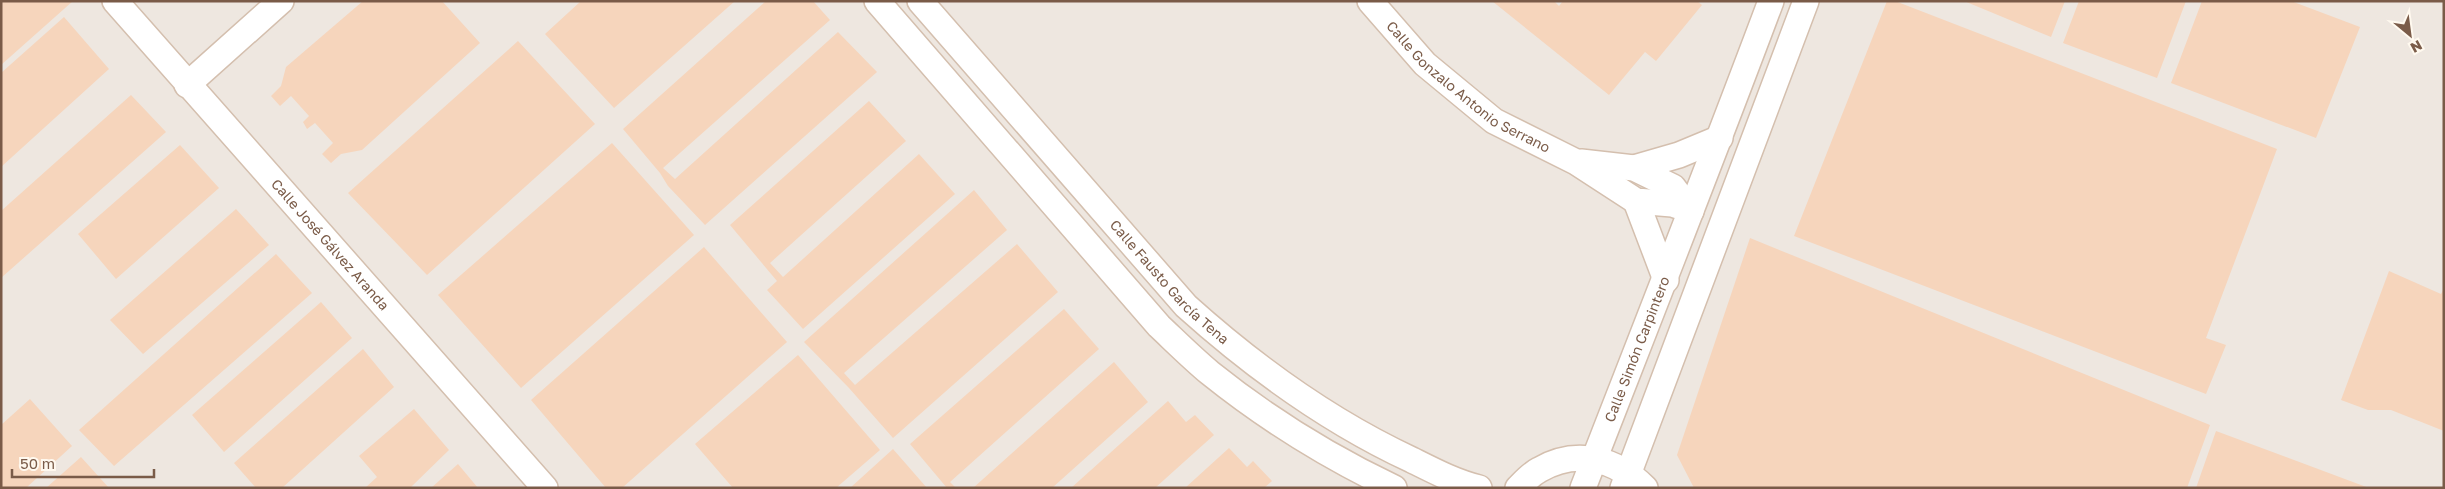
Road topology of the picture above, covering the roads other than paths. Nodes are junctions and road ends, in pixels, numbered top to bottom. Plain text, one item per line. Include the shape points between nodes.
1 (115, 1) edge
2 (282, 1) edge
3 (877, 1) edge
4 (920, 1) edge
5 (1370, 1) edge
6 (1771, 1) edge
7 (1806, 1) edge
8 (187, 85) junction
9 (1720, 138) junction
10 (1576, 162) junction
11 (1634, 168) junction
12 (1735, 190) junction
13 (1636, 201) junction
14 (1690, 210) junction
15 (1666, 280) junction
16 (1659, 395) junction
17 (1594, 459) junction
18 (1633, 483) edge
19 (545, 488) edge
20 (1394, 488) edge
21 (1479, 488) edge
22 (1518, 488) edge
23 (1583, 488) edge

1 - 8 street, Calle José Gálvez Aranda
2 - 8 street
3 - 20 street via 1160,326 1209,372 1269,417
4 - 21 street, Calle Fausto García Tena via 1186,306 1235,350 1365,438 1461,484
5 - 10 street, Calle Gonzalo Antonio Serrano via 1425,64 1494,121
6 - 9 street, Calle Simón Carpintero
7 - 12 street, Calle Simón Carpintero
8 - 19 street, Calle José Gálvez Aranda
9 - 11 street, Calle Gonzalo Antonio Serrano via 1679,155
9 - 14 street, Calle Simón Carpintero
10 - 11 street, Calle Gonzalo Antonio Serrano
10 - 13 street, Calle Gonzalo Antonio Serrano
11 - 14 street, Calle Gonzalo Antonio Serrano via 1673,187
12 - 14 street
12 - 16 street, Calle Simón Carpintero
13 - 14 street, Calle Gonzalo Antonio Serrano via 1672,204
13 - 15 street
14 - 15 street, Calle Simón Carpintero
14 - 16 street, Calle Simón Carpintero via 1696,218 1692,266 1661,349
15 - 17 street, Calle Simón Carpintero
16 - 18 street, Calle Simón Carpintero
17 - 18 street via 1613,464
17 - 22 street via 1556,463 1538,470
17 - 23 street, Calle Simón Carpintero

